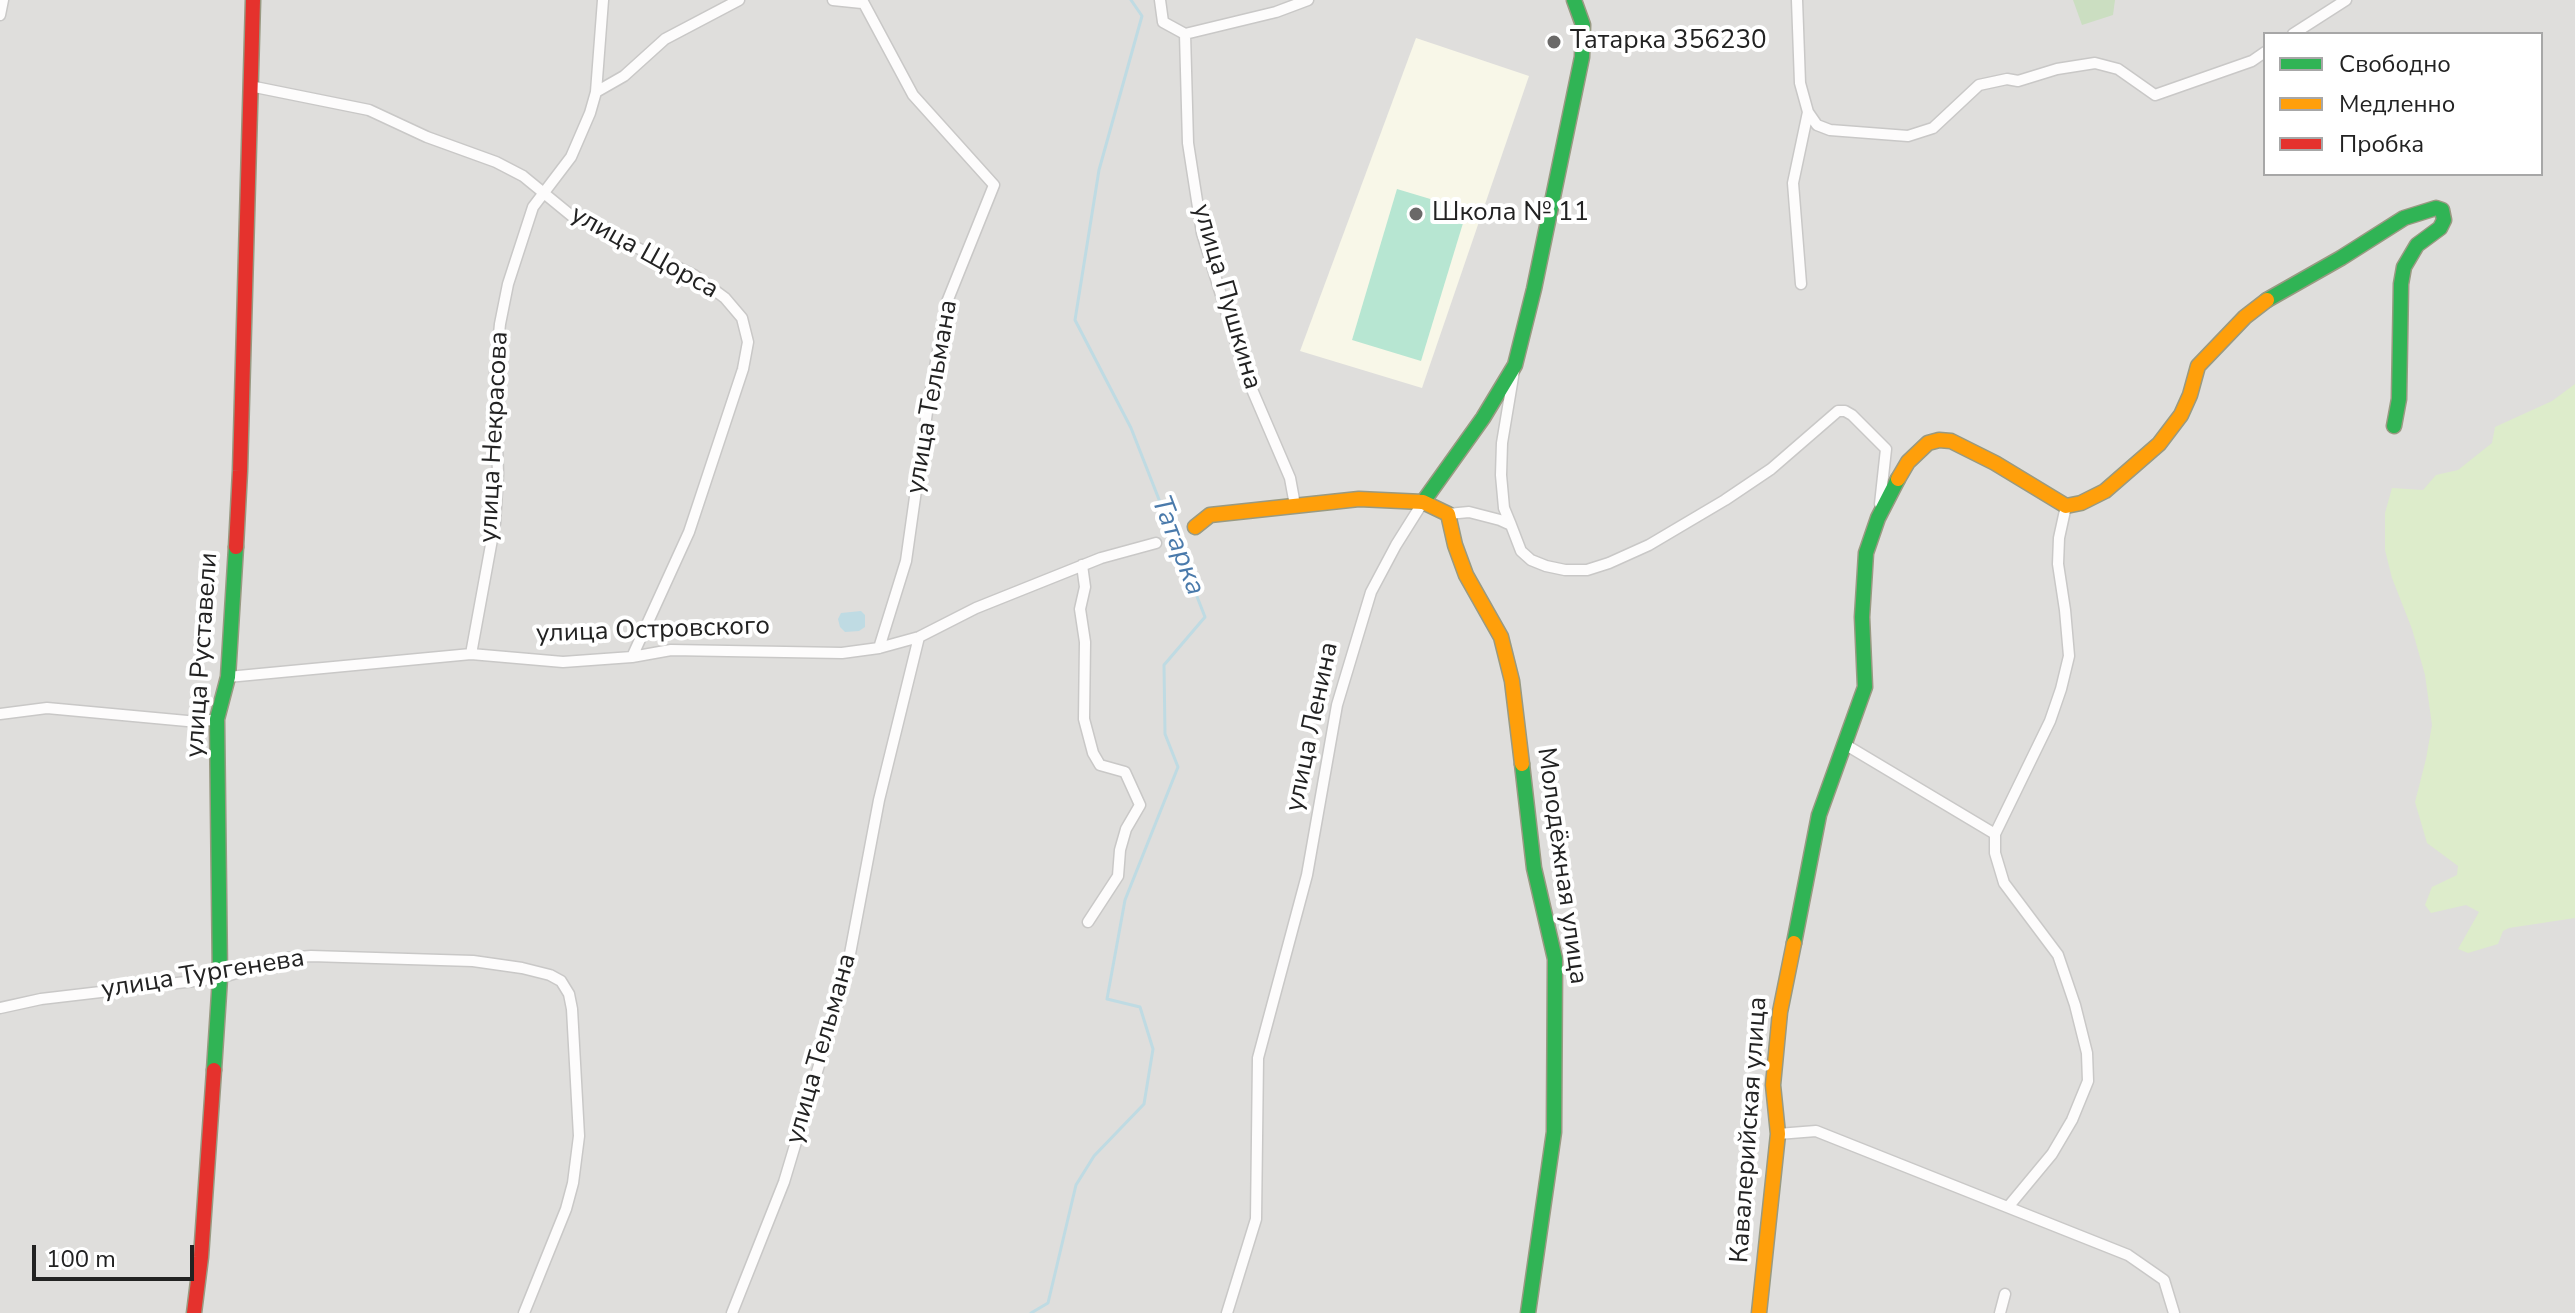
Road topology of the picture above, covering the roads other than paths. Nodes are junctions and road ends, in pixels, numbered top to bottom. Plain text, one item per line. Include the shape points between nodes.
1 (3, 0) edge
2 (253, 0) edge
3 (603, 0) edge
4 (739, 0) edge
5 (833, 0) edge
6 (1160, 0) edge
7 (1308, 0) edge
8 (1574, 0) edge
9 (1797, 0) edge
10 (2346, 0) edge
11 (862, 1) edge
12 (0, 15) edge
13 (2296, 32) edge
14 (1185, 34) junction
15 (2263, 53) edge
16 (250, 86) junction
17 (596, 92) junction
18 (1808, 112) junction
19 (546, 193) junction
20 (1801, 284) dead end
21 (1515, 365) junction
22 (2394, 426) dead end
23 (1423, 502) junction
24 (1295, 505) junction
25 (2066, 506) junction
26 (1448, 514) junction
27 (1878, 518) junction
28 (1511, 525) junction
29 (1195, 527) dead end
30 (1156, 543) dead end
31 (1082, 565) junction
32 (919, 637) junction
33 (879, 648) junction
34 (471, 654) junction
35 (632, 657) junction
36 (228, 677) junction
37 (0, 714) edge
38 (217, 719) junction
39 (1846, 745) junction
40 (1995, 834) junction
41 (1088, 922) dead end
42 (220, 978) junction
43 (0, 1008) edge
44 (1778, 1134) junction
45 (2008, 1207) junction
46 (2005, 1294) dead end
47 (194, 1313) edge
48 (524, 1313) edge
49 (732, 1313) edge
50 (1227, 1313) edge
51 (1528, 1313) edge
52 (1759, 1313) edge
53 (2000, 1313) edge
54 (2174, 1313) edge

1 - 12 street
2 - 16 street, улица Руставели
3 - 17 street, улица Некрасова
4 - 17 street via 665,39 624,76
5 - 11 street
6 - 14 street via 1163,22
7 - 14 street
8 - 21 street, улица Ленина via 1583,25 1582,57
9 - 18 street via 1800,83
10 - 13 street
11 - 33 street, улица Тельмана via 913,95 994,185 947,302 906,561
14 - 24 street, улица Пушкина via 1188,143 1202,233 1245,373 1290,478
15 - 18 street via 2155,95 2118,69 2095,63 1979,85 1933,128 1908,136 1830,130 1817,125
16 - 19 street, улица Щорса via 369,110 496,162
16 - 36 street, улица Руставели via 240,471
17 - 19 street, улица Некрасова via 571,157
18 - 20 street via 1793,183
19 - 34 street, улица Некрасова via 533,207 500,324 495,523
19 - 35 street, улица Щорса via 573,217 694,275 742,318 748,342 689,532
21 - 23 street, улица Ленина
21 - 28 street via 1501,475
22 - 25 street via 2404,267 2417,245 2440,228 2444,214 2436,208 2404,218 2245,317 2198,366 2181,415 2159,444 2105,491
23 - 24 street via 1359,499
23 - 26 street
23 - 50 street, улица Ленина via 1371,592 1337,705 1307,875 1258,1058 1256,1219
24 - 29 street via 1210,515
25 - 27 street, Кавалерийская улица via 1963,445 1939,440 1908,462
25 - 40 street via 2058,564 2069,656 2050,721
26 - 28 street via 1483,514
26 - 51 street, Молодёжная улица via 1466,575 1501,637 1512,681 1534,868 1555,959 1554,1132
27 - 28 street via 1886,449 1852,415 1838,411 1771,469 1725,500 1609,563 1587,570 1546,566 1521,551
27 - 39 street, Кавалерийская улица via 1866,553 1865,687
30 - 31 street, улица Островского
31 - 32 street, улица Островского
31 - 41 street via 1084,719 1100,765 1125,772 1140,805 1126,829 1118,876
32 - 33 street, улица Островского
32 - 49 street, улица Тельмана via 879,800 846,975 784,1182
33 - 35 street, улица Островского via 842,653 671,650
34 - 35 street, улица Островского via 563,662
34 - 36 street, улица Островского
36 - 38 street, улица Руставели
37 - 38 street via 47,708 198,722
38 - 42 street, улица Руставели
39 - 40 street
39 - 44 street, Кавалерийская улица via 1819,815 1780,1012 1773,1085
40 - 45 street via 2004,883 2058,955 2087,1053 2088,1081 2052,1154
42 - 43 street, улица Тургенева
42 - 47 street, улица Руставели
42 - 48 street, улица Тургенева via 285,958 311,956 473,961 522,968 561,981 572,1009 579,1136 566,1209
44 - 45 street via 1816,1131
44 - 52 street, Кавалерийская улица
45 - 54 street via 2128,1255 2164,1280
46 - 53 street

